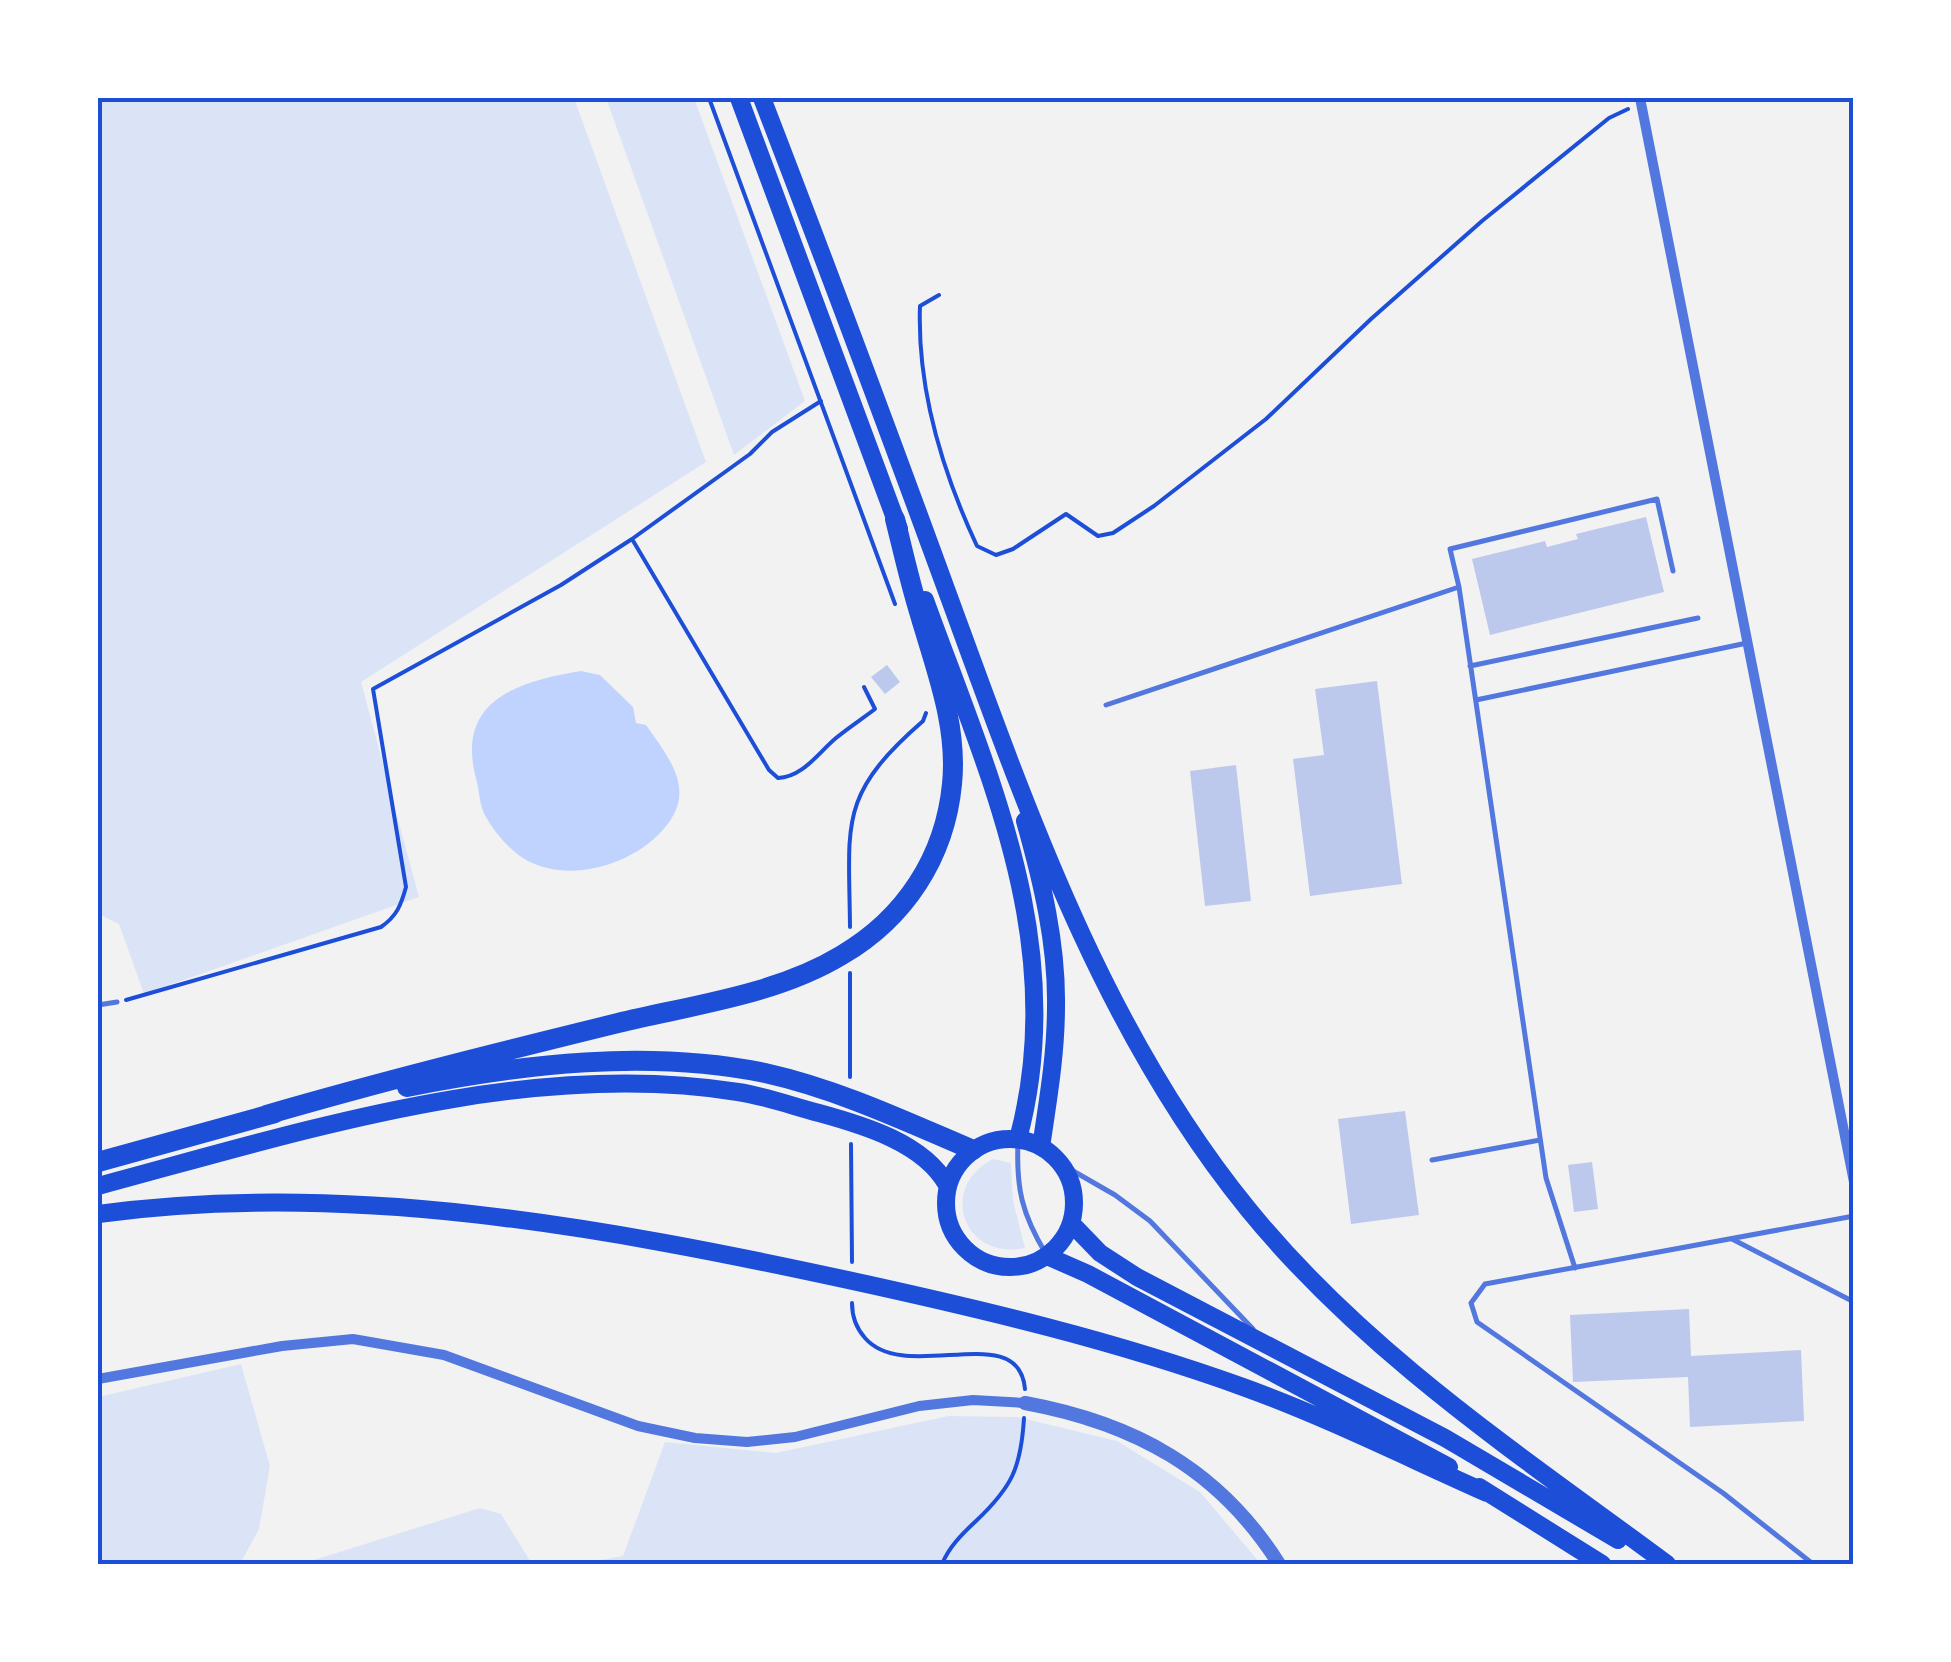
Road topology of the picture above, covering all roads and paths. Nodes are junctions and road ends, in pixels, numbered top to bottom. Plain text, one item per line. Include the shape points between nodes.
1 (709, 98) edge
2 (739, 98) edge
3 (762, 98) edge
4 (1640, 100) edge
5 (939, 295) dead end
6 (821, 401) junction
7 (895, 519) junction
8 (632, 539) junction
9 (1673, 571) dead end
10 (1459, 587) junction
11 (896, 607) dead end
12 (1698, 618) dead end
13 (1747, 643) junction
14 (1470, 666) junction
15 (864, 687) dead end
16 (1476, 700) junction
17 (927, 706) dead end
18 (1106, 706) dead end
19 (1003, 744) junction
20 (850, 926) dead end
21 (850, 972) dead end
22 (116, 1002) joint
23 (98, 1005) edge
24 (850, 1077) dead end
25 (266, 1115) junction
26 (1018, 1139) junction
27 (1540, 1140) junction
28 (850, 1144) dead end
29 (1041, 1147) junction
30 (973, 1150) junction
31 (1432, 1160) dead end
32 (98, 1162) edge
33 (1061, 1164) junction
34 (1854, 1182) edge
35 (947, 1185) junction
36 (98, 1186) edge
37 (98, 1214) edge
38 (1854, 1216) edge
39 (1071, 1223) junction
40 (1732, 1239) junction
41 (1047, 1256) junction
42 (852, 1262) dead end
43 (1575, 1268) junction
44 (1854, 1302) edge
45 (852, 1303) dead end
46 (1281, 1354) junction
47 (98, 1379) edge
48 (1025, 1403) junction
49 (1486, 1493) junction
50 (942, 1564) edge
51 (1279, 1564) edge
52 (1602, 1564) edge
53 (1660, 1564) edge
54 (1668, 1564) edge
55 (1813, 1564) edge

1 - 6 path
2 - 7 highway
3 - 19 highway
4 - 5 path via 1482,222 1266,419 1114,533 1098,536 1066,514 1013,549 996,554 977,546 952,491 927,402 920,306
4 - 13 street
6 - 8 path
6 - 11 path
7 - 25 highway via 948,708 952,748 940,844 901,909 842,956 782,982
7 - 26 highway via 1019,869 1036,988 1028,1100
8 - 15 path via 778,778 804,768 875,709
8 - 22 path via 373,688 406,887 401,907 382,928
9 - 10 lane via 1657,499 1450,549
10 - 14 lane
10 - 18 lane
12 - 14 lane
13 - 16 lane
13 - 34 street
14 - 16 lane
16 - 27 lane
17 - 20 path via 922,721 863,785 854,807
19 - 29 highway via 1051,942 1053,1065
19 - 54 highway via 1114,1003 1175,1109 1249,1211 1397,1360
21 - 24 path
22 - 23 lane
25 - 30 highway via 486,1072 622,1061 686,1064 764,1073 828,1091
25 - 32 highway
26 - 29 highway
26 - 30 highway
26 - 41 lane via 1022,1207
27 - 31 lane
27 - 43 lane
28 - 42 path
29 - 33 highway
30 - 35 highway
33 - 39 highway via 1074,1192
33 - 46 lane via 1150,1222
35 - 36 highway via 938,1167 914,1150 839,1118 739,1092 627,1083 408,1108
35 - 41 highway via 947,1220 980,1261 1014,1268
37 - 49 highway via 235,1202 392,1207 772,1264 1017,1320 1243,1387
38 - 40 lane
39 - 41 highway
39 - 46 highway via 1137,1277
40 - 43 lane
40 - 44 lane
41 - 49 highway via 1434,1456
43 - 55 lane via 1485,1284 1470,1303 1477,1322
45 - 48 path via 859,1330 886,1354 1007,1358 1022,1372
46 - 53 highway via 1445,1438
47 - 48 street via 353,1340 444,1355 638,1426 747,1442 919,1406
48 - 50 path via 1022,1454 1010,1485
48 - 51 street via 1093,1418 1173,1456 1244,1516
49 - 52 highway

